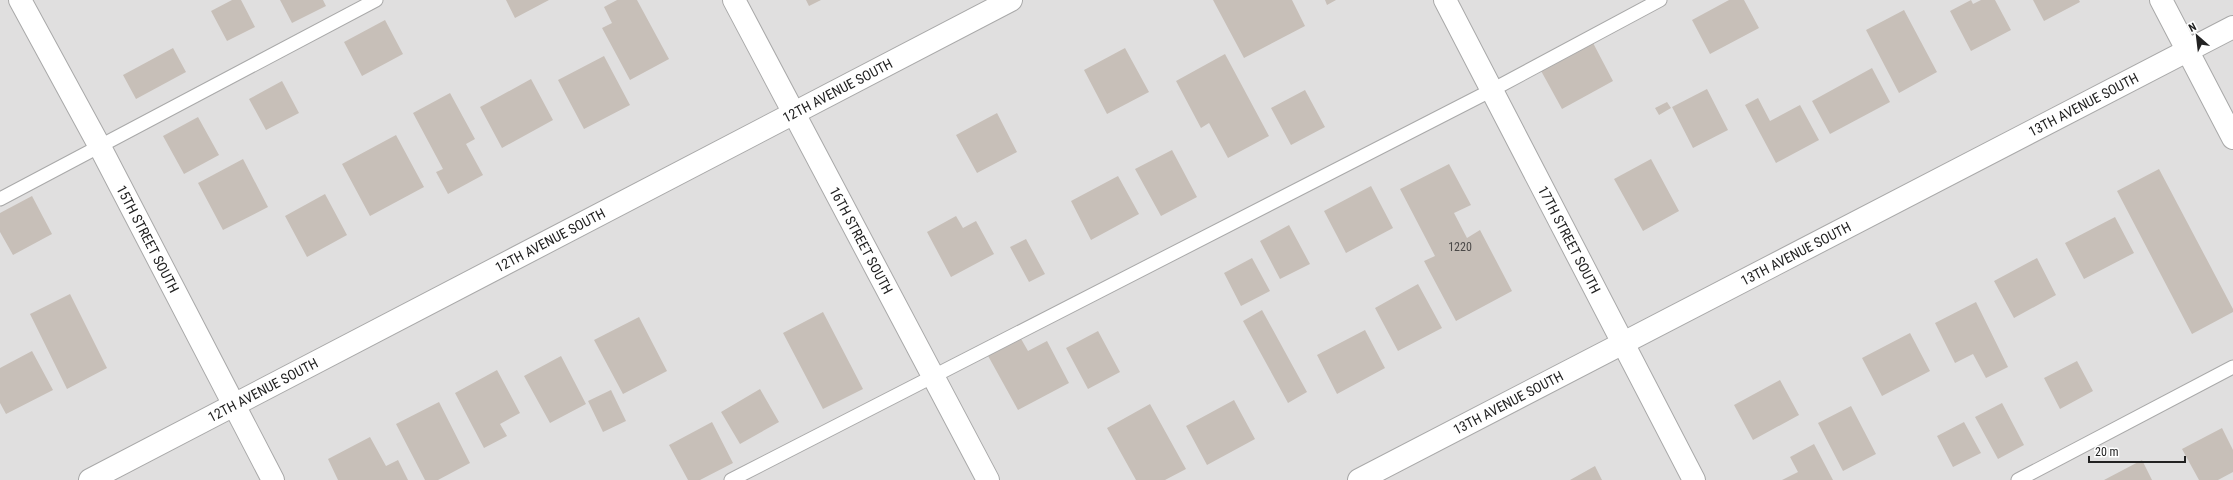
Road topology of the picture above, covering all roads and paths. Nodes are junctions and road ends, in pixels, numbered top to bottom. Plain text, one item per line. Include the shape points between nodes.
1 (20, 0) edge
2 (376, 0) edge
3 (734, 0) edge
4 (1011, 0) edge
5 (1444, 0) edge
6 (1660, 0) edge
7 (2161, 0) edge
8 (2233, 27) edge
9 (2187, 51) junction
10 (1492, 90) junction
11 (793, 114) junction
12 (2233, 138) edge
13 (100, 147) junction
14 (0, 200) edge
15 (1624, 342) junction
16 (2233, 367) edge
17 (934, 378) junction
18 (234, 405) junction
19 (90, 480) edge
20 (273, 480) edge
21 (731, 480) edge
22 (988, 480) edge
23 (1358, 480) edge
24 (1694, 480) edge
25 (2018, 480) edge

1 - 13 street, 15TH STREET SOUTH
2 - 13 lane
3 - 11 street, 16TH STREET SOUTH
4 - 11 street, 12TH AVENUE SOUTH
5 - 10 street, 17TH STREET SOUTH
6 - 10 lane
7 - 9 street
8 - 9 street, 13TH AVENUE SOUTH
9 - 12 street
9 - 15 street, 13TH AVENUE SOUTH
10 - 15 street, 17TH STREET SOUTH
10 - 17 lane
11 - 17 street, 16TH STREET SOUTH
11 - 18 street, 12TH AVENUE SOUTH
13 - 14 lane
13 - 18 street, 15TH STREET SOUTH
15 - 23 street, 13TH AVENUE SOUTH
15 - 24 street, 17TH STREET SOUTH
16 - 25 lane
17 - 21 lane
17 - 22 street, 16TH STREET SOUTH
18 - 19 street, 12TH AVENUE SOUTH
18 - 20 street, 15TH STREET SOUTH

